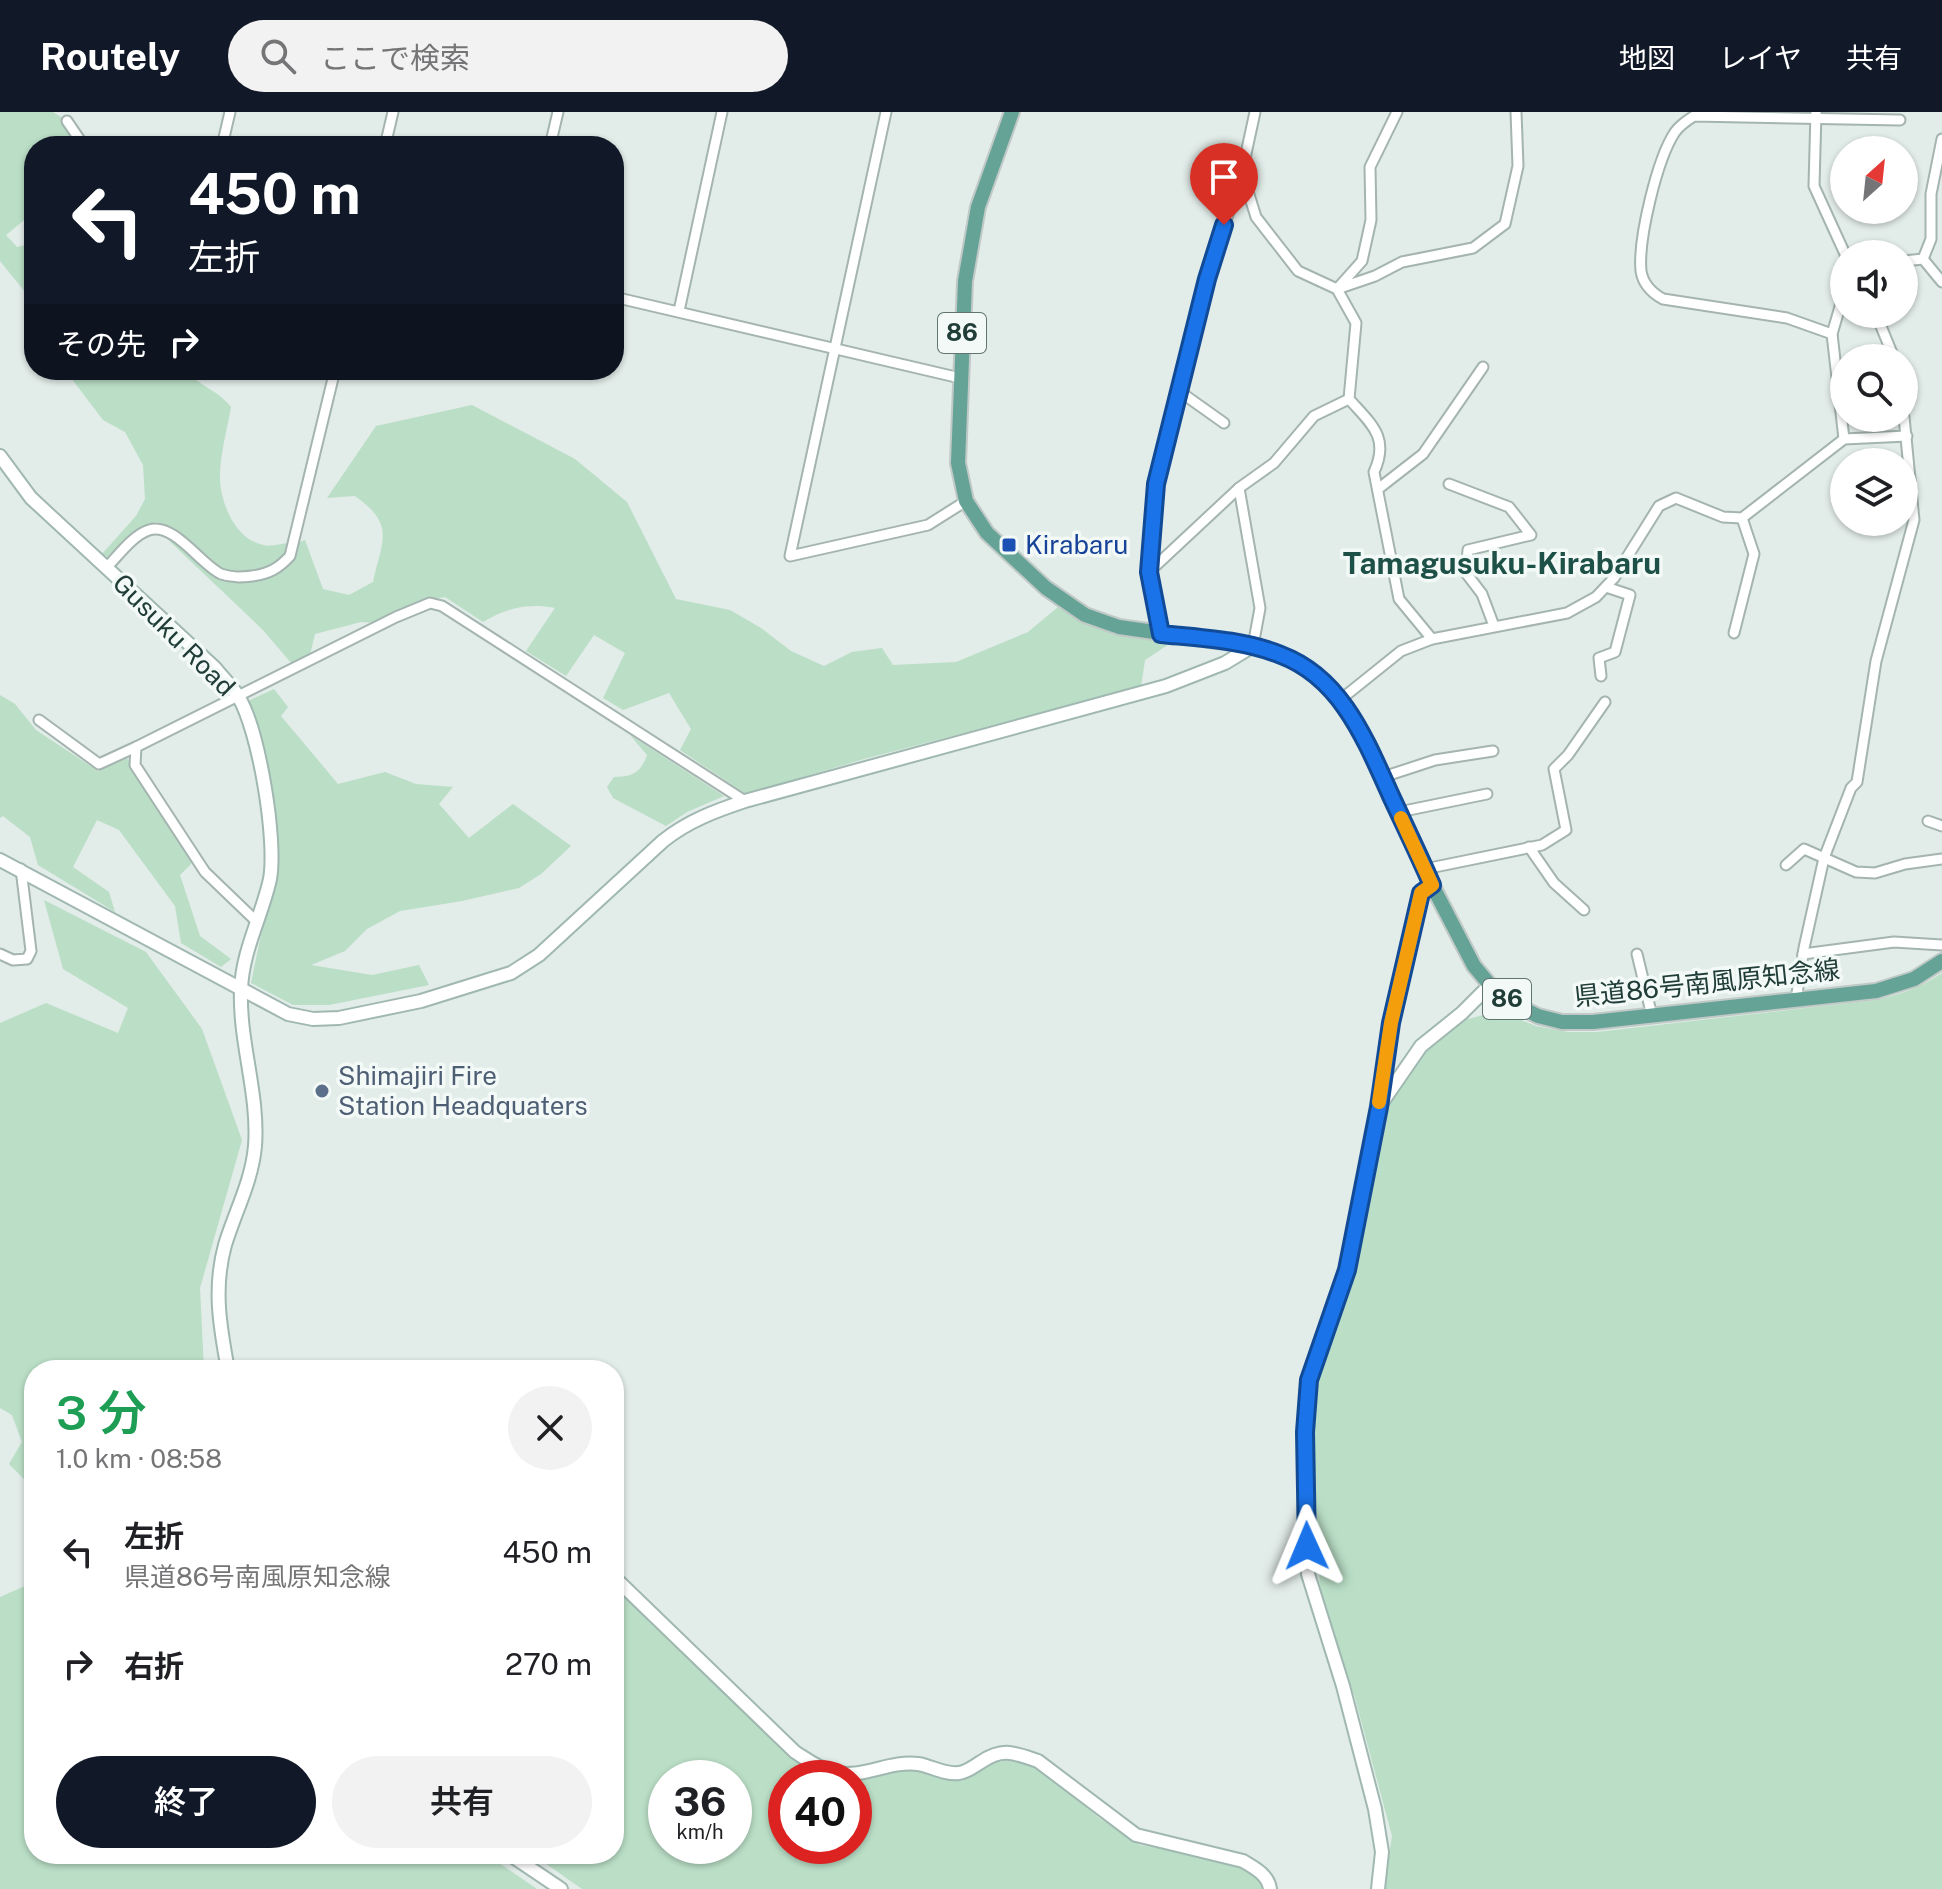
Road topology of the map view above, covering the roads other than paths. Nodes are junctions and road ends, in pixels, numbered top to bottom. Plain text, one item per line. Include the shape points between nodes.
1 (230, 112) edge
2 (393, 112) edge
3 (558, 112) edge
4 (722, 112) edge
5 (886, 112) edge
6 (1012, 112) edge
7 (1255, 112) edge
8 (1397, 112) edge
9 (1516, 112) edge
10 (1816, 116) edge
11 (1900, 120) dead end
12 (67, 121) dead end
13 (77, 136) edge
14 (224, 136) edge
15 (387, 136) edge
16 (552, 136) edge
17 (1942, 139) edge
18 (1242, 172) junction
19 (1839, 240) edge
20 (1923, 259) junction
21 (1918, 260) edge
22 (1942, 282) edge
23 (1337, 289) junction
24 (624, 299) edge
25 (679, 311) junction
26 (1834, 328) edge
27 (1832, 334) junction
28 (835, 347) junction
29 (1483, 367) dead end
30 (960, 378) junction
31 (333, 380) edge
32 (1179, 391) junction
33 (1349, 399) junction
34 (1224, 423) dead end
35 (1906, 432) edge
36 (1907, 436) junction
37 (1844, 439) junction
38 (0, 456) edge
39 (1449, 484) dead end
40 (1239, 488) junction
41 (1378, 489) junction
42 (966, 501) junction
43 (1742, 518) junction
44 (107, 567) junction
45 (1149, 572) junction
46 (1606, 587) junction
47 (1494, 626) junction
48 (1734, 633) dead end
49 (1161, 634) junction
50 (1432, 639) junction
51 (1253, 646) junction
52 (1601, 676) dead end
53 (238, 696) junction
54 (1340, 700) junction
55 (1605, 702) dead end
56 (39, 720) dead end
57 (136, 747) junction
58 (1493, 751) dead end
59 (1383, 777) junction
60 (1487, 794) dead end
61 (745, 801) junction
62 (1399, 812) junction
63 (1928, 821) dead end
64 (1942, 826) edge
65 (1529, 847) junction
66 (1824, 858) junction
67 (1942, 859) edge
68 (0, 860) edge
69 (1786, 865) dead end
70 (21, 869) junction
71 (1425, 869) junction
72 (1432, 885) junction
73 (1584, 910) dead end
74 (256, 921) junction
75 (1942, 945) edge
76 (0, 954) edge
77 (1637, 954) dead end
78 (1803, 954) junction
79 (1942, 961) edge
80 (1490, 985) junction
81 (241, 990) junction
82 (1796, 1000) junction
83 (1652, 1016) junction
84 (1379, 1107) junction
85 (226, 1360) edge
86 (624, 1587) edge
87 (524, 1864) edge
88 (561, 1889) edge
89 (1270, 1889) edge
90 (1378, 1889) edge

1 - 14 street
2 - 15 street
3 - 16 street
4 - 25 street
5 - 28 street
6 - 30 main road, 県道86号南風原知念線 / 86 via 978,207 965,281
7 - 18 street
8 - 23 street via 1370,167 1371,220 1362,261
9 - 23 street via 1518,166 1505,224 1473,248 1402,262
10 - 11 street
10 - 19 street via 1814,186
10 - 27 street via 1694,116 1683,123 1673,134 1653,191 1641,273 1663,299 1787,318
12 - 13 street
17 - 20 street via 1931,194 1931,239
18 - 23 street via 1256,217 1298,271
18 - 32 street via 1207,279
20 - 21 street
20 - 22 street
23 - 33 street via 1356,323
24 - 25 street
25 - 28 street
26 - 27 street
27 - 37 street
28 - 30 street
28 - 42 street via 790,556 928,525
29 - 41 street via 1423,454
30 - 42 main road, 県道86号南風原知念線 / 86 via 958,463
31 - 44 street via 290,556 279,567 263,575 226,576 160,529 147,530
32 - 34 street
32 - 45 street via 1156,484
33 - 40 street via 1314,416 1274,463
33 - 41 street via 1381,439 1374,472
35 - 36 street
36 - 37 street
36 - 66 street via 1914,520 1876,661 1857,782
37 - 43 street
38 - 44 street, Gusuku Road via 31,498
39 - 47 street via 1509,507 1531,535 1468,550 1466,573 1482,594
40 - 45 street
40 - 51 street via 1260,608
41 - 50 street via 1399,599
42 - 49 main road, 県道86号南風原知念線 / 86 via 987,533 1067,605 1119,627
43 - 46 street via 1723,517 1676,498 1659,506
43 - 48 street via 1754,554
44 - 53 street, Gusuku Road
45 - 49 street
46 - 47 street via 1567,613
46 - 52 street via 1630,595 1615,652 1599,658
47 - 50 street
49 - 51 main road, 県道86号南風原知念線 / 86
50 - 54 street via 1401,651
51 - 54 main road, 県道86号南風原知念線 / 86 via 1305,667
51 - 61 street via 1166,686
53 - 57 street
53 - 61 street via 430,603
53 - 74 street, Gusuku Road via 254,743 272,831 269,880
54 - 59 main road, 県道86号南風原知念線 / 86
55 - 65 street via 1554,769 1566,830
56 - 57 street via 99,764
57 - 74 street via 135,765 205,872
58 - 59 street via 1435,760
59 - 62 main road, 県道86号南風原知念線 / 86
60 - 62 street
61 - 81 street via 680,827 539,955 511,973 421,1001 339,1018 288,1014
62 - 71 main road, 県道86号南風原知念線 / 86
63 - 64 street
65 - 71 street
65 - 73 street via 1554,883
66 - 67 street via 1856,872 1875,873
66 - 69 street via 1804,849
66 - 78 street
68 - 70 street
70 - 76 street via 31,951 27,959
70 - 81 street
71 - 72 main road, 県道86号南風原知念線 / 86
72 - 80 main road, 県道86号南風原知念線 / 86 via 1474,966
72 - 84 street via 1421,893 1391,1023
74 - 81 street, Gusuku Road
75 - 78 street via 1894,942
77 - 83 street
78 - 82 street
79 - 82 main road, 県道86号南風原知念線 / 86 via 1896,986
80 - 83 main road, 県道86号南風原知念線 / 86 via 1514,1004 1562,1022
80 - 84 street via 1421,1046
81 - 85 street, Gusuku Road via 255,1146 217,1288
82 - 83 main road, 県道86号南風原知念線 / 86
84 - 90 street via 1347,1270 1309,1380 1305,1432 1308,1574 1375,1809 1382,1852
86 - 89 street via 795,1752 822,1768 850,1773 916,1764 953,1774 1002,1751 1019,1755 1038,1761 1136,1835 1243,1861 1258,1870
87 - 88 street

